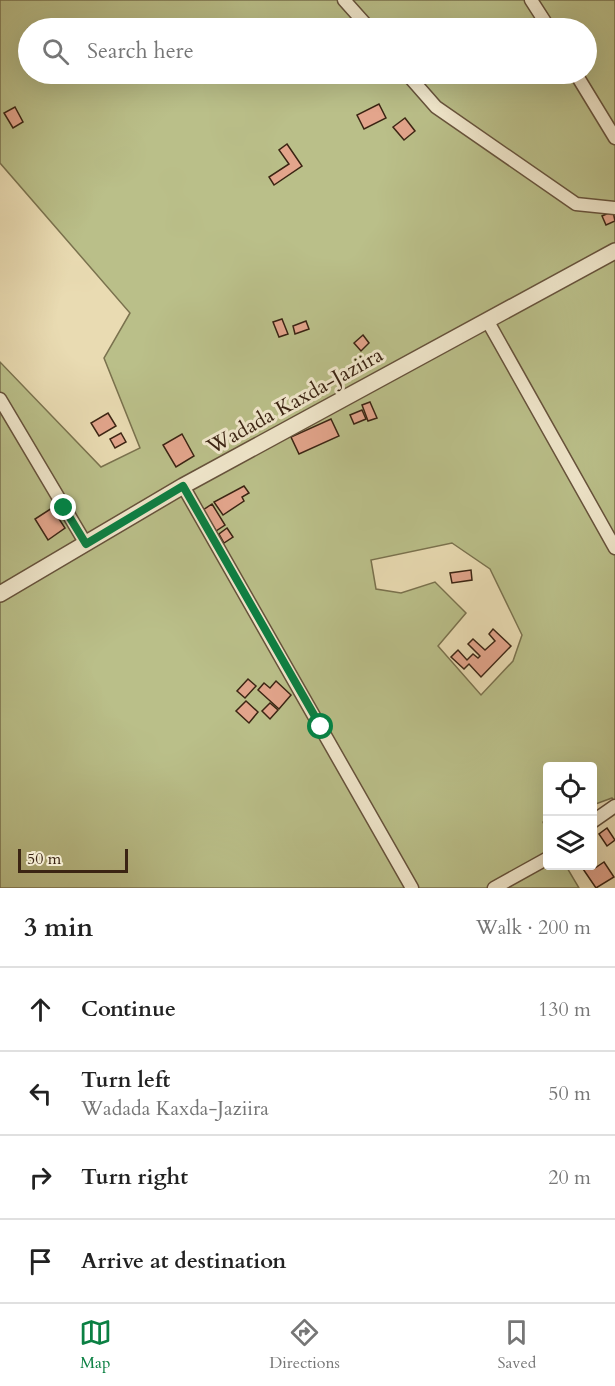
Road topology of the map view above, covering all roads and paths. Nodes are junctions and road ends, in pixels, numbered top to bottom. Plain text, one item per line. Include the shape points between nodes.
1 (344, 0) edge
2 (531, 0) edge
3 (360, 18) edge
4 (543, 18) edge
5 (416, 84) edge
6 (582, 84) edge
7 (615, 138) edge
8 (615, 208) edge
9 (615, 251) edge
10 (487, 320) junction
11 (0, 399) edge
12 (183, 486) junction
13 (86, 544) junction
14 (615, 548) edge
15 (0, 594) edge
16 (615, 806) edge
17 (597, 819) edge
18 (543, 861) edge
19 (412, 888) edge
20 (494, 888) edge

1 - 3 street
2 - 4 street
5 - 8 street via 436,107 576,204
6 - 7 street
9 - 10 street, Wadada Kaxda-Jaziira
10 - 12 street, Wadada Kaxda-Jaziira
10 - 14 street
11 - 13 street
12 - 13 street, Wadada Kaxda-Jaziira
12 - 19 street
13 - 15 street, Wadada Kaxda-Jaziira
16 - 17 street
18 - 20 street

